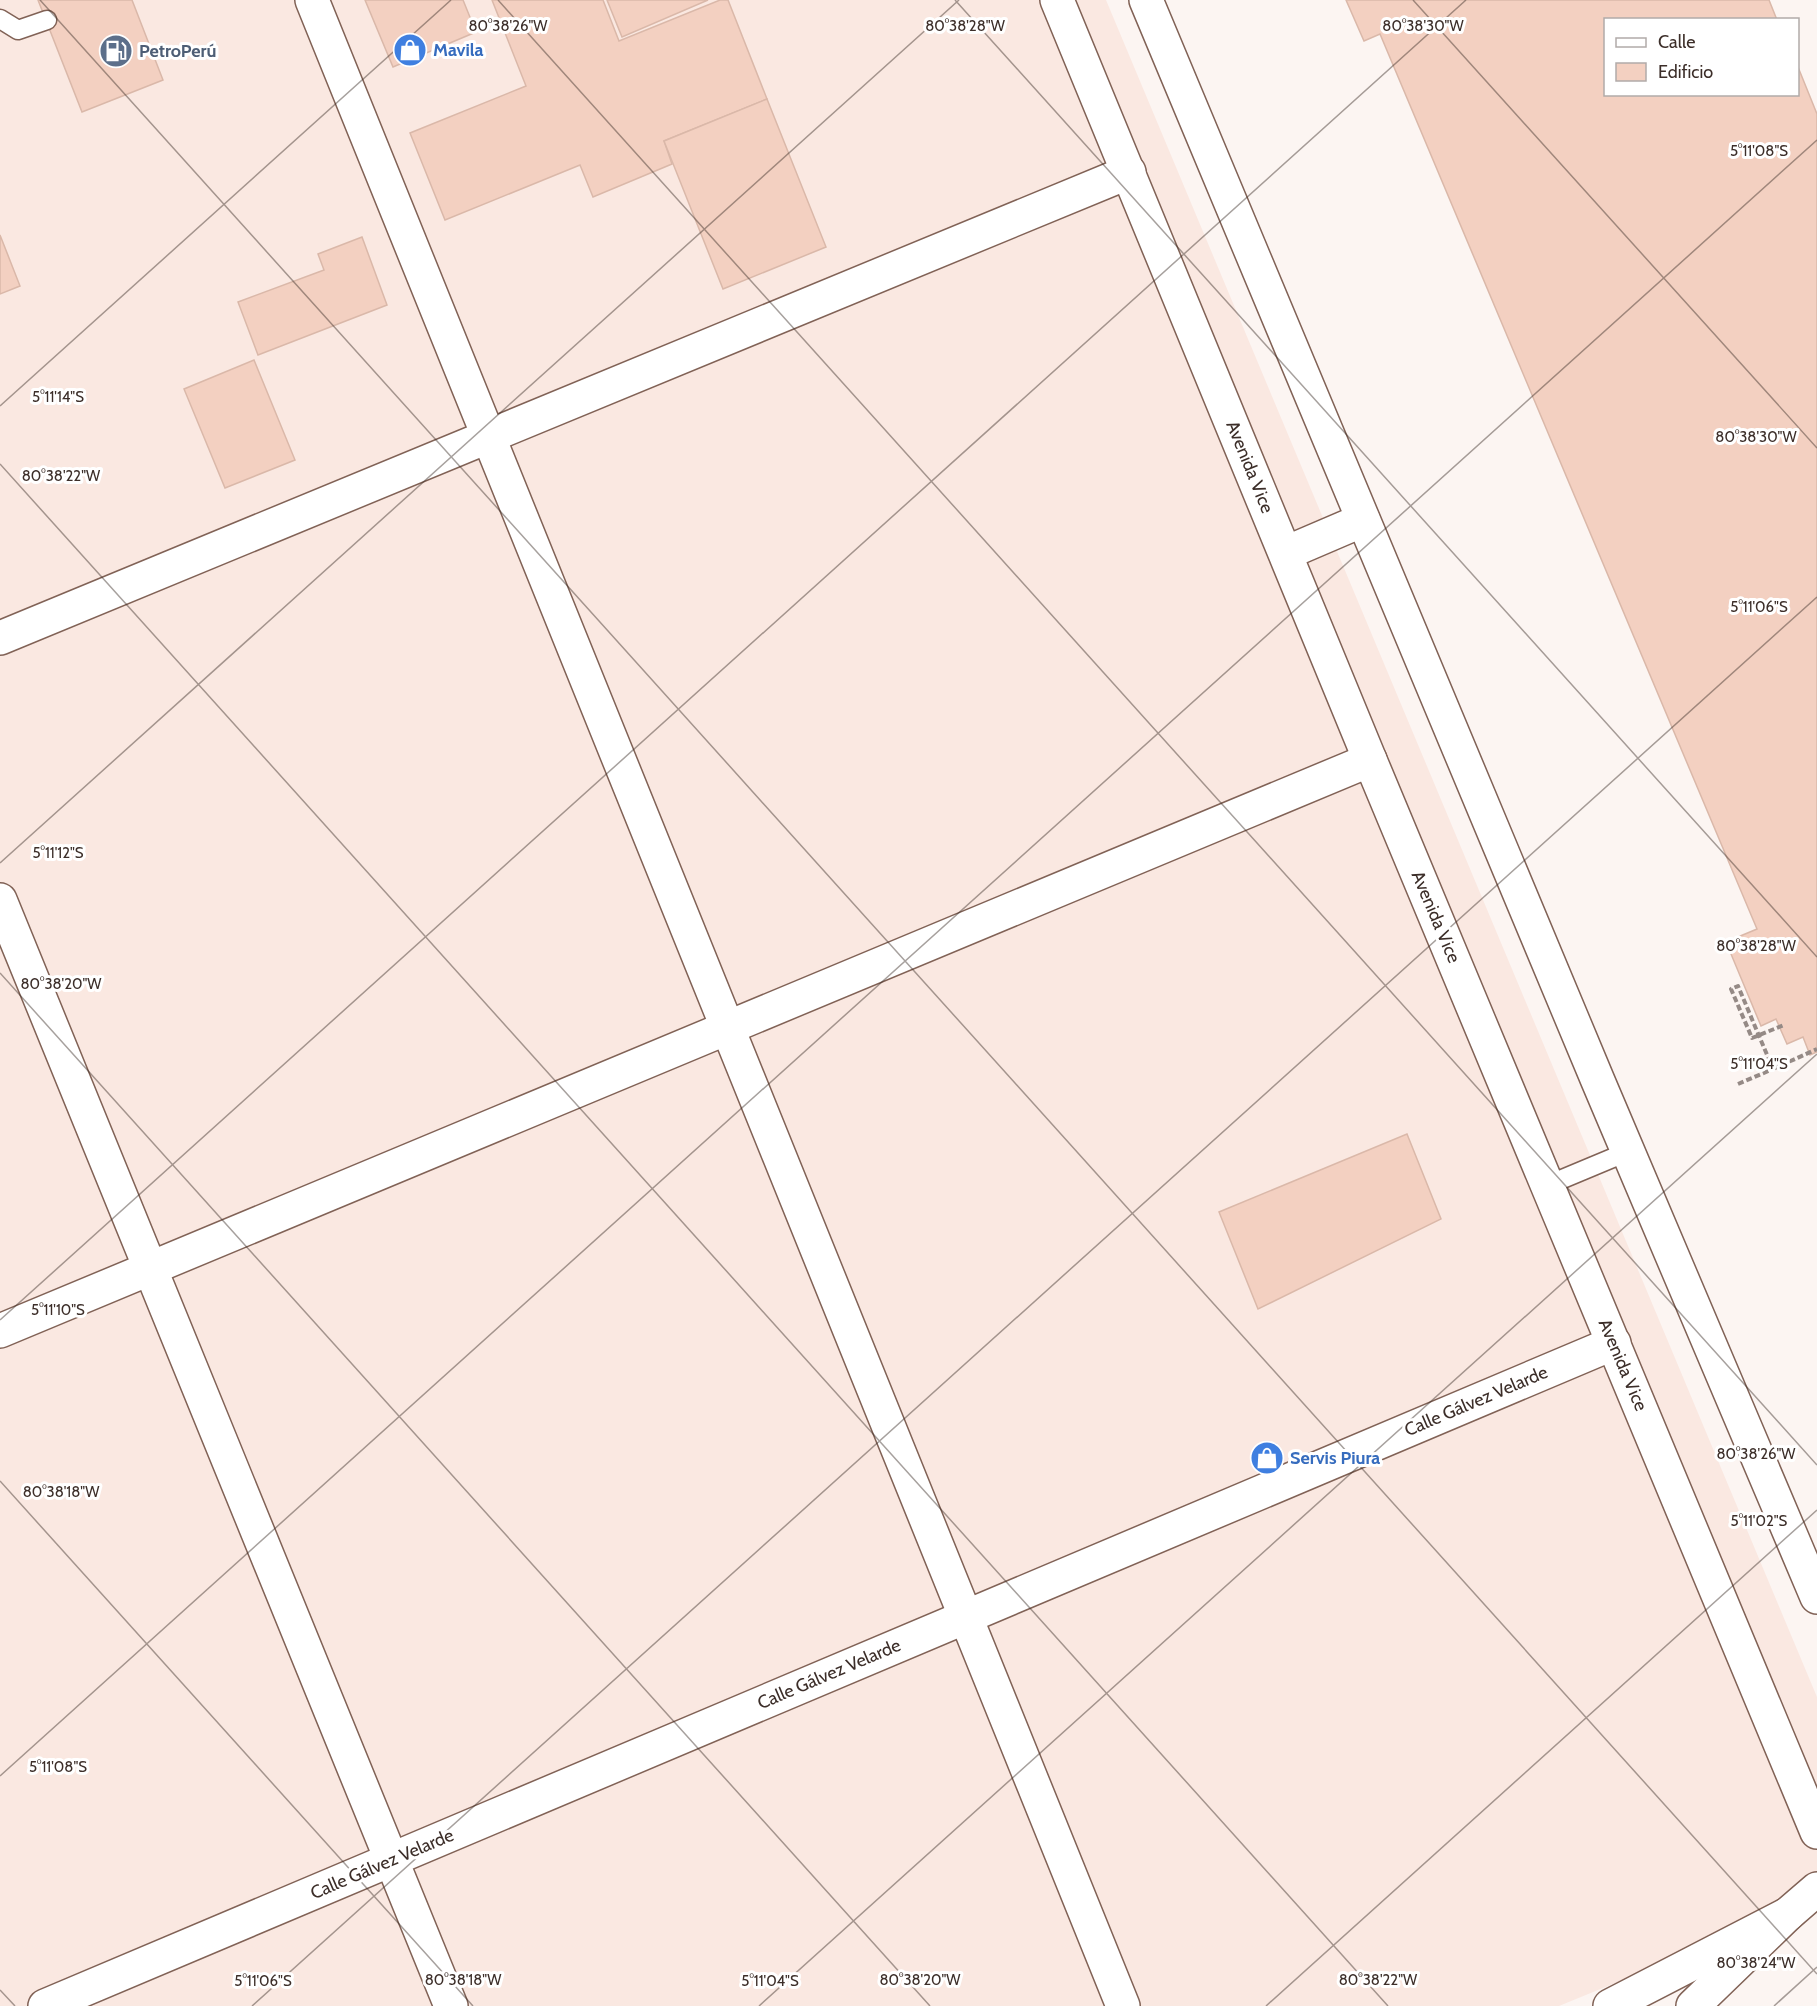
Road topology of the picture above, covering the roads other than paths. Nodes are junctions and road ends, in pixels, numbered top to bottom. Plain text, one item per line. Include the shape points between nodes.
1 (312, 0) edge
2 (1056, 0) edge
3 (1146, 0) edge
4 (0, 19) edge
5 (47, 20) dead end
6 (1129, 172) junction
7 (489, 436) junction
8 (1363, 520) junction
9 (1286, 554) junction
10 (0, 638) edge
11 (1370, 760) junction
12 (0, 900) edge
13 (728, 1028) junction
14 (1627, 1152) junction
15 (1548, 1185) junction
16 (150, 1269) junction
17 (0, 1331) edge
18 (1614, 1343) junction
19 (1817, 1597) edge
20 (966, 1617) junction
21 (1817, 1832) edge
22 (390, 1860) junction
23 (1817, 1889) edge
24 (1788, 1914) junction
25 (1619, 2005) edge
26 (45, 2006) edge
27 (451, 2006) edge
28 (1123, 2006) edge
29 (1693, 2006) edge

1 - 7 street
2 - 6 street, Avenida Vice
3 - 8 street
4 - 5 lane via 18,30
6 - 7 street
6 - 9 street, Avenida Vice
7 - 10 street
7 - 13 street
8 - 9 street
8 - 14 street
9 - 11 street, Avenida Vice
11 - 13 street
11 - 15 street, Avenida Vice
12 - 16 street
13 - 16 street
13 - 20 street
14 - 15 lane
14 - 19 street
15 - 18 street, Avenida Vice
16 - 17 street
16 - 22 street
18 - 20 street, Calle Gálvez Velarde
18 - 21 street, Avenida Vice
20 - 22 street, Calle Gálvez Velarde
20 - 28 street
22 - 26 street, Calle Gálvez Velarde
22 - 27 street
23 - 24 street
24 - 25 street
24 - 29 street

